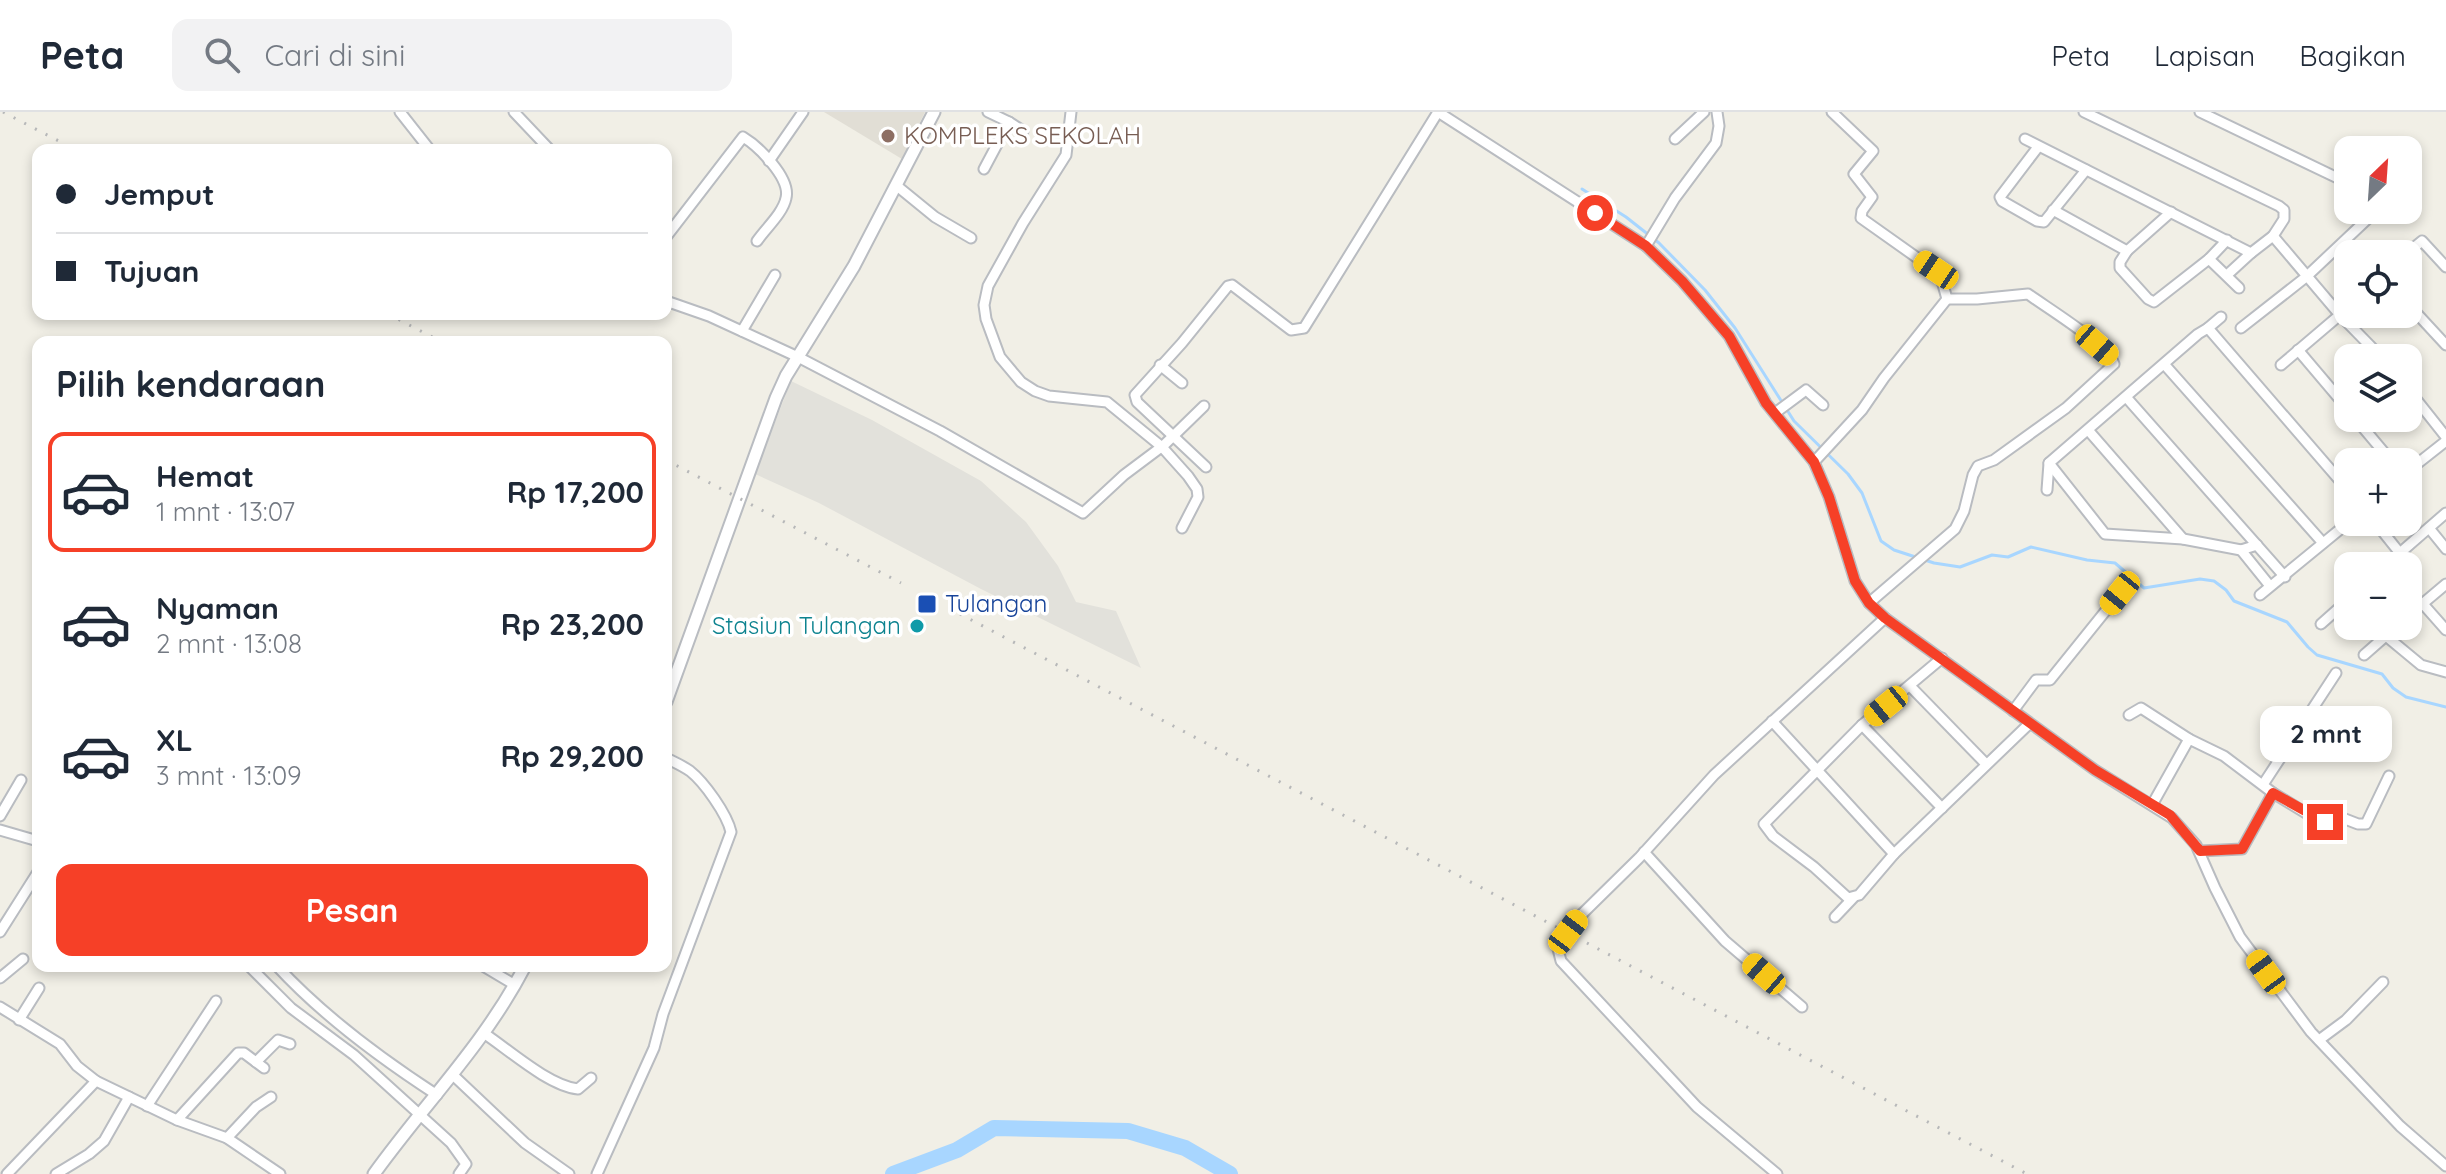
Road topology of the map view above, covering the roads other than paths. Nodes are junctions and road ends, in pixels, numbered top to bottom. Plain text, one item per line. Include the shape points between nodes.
1 (400, 112) edge
2 (514, 112) edge
3 (803, 112) edge
4 (934, 112) edge
5 (988, 112) edge
6 (1071, 112) edge
7 (1438, 112) edge
8 (1704, 112) edge
9 (1717, 112) edge
10 (1832, 112) edge
11 (2084, 112) edge
12 (2200, 112) edge
13 (1009, 122) junction
14 (1023, 131) dead end
15 (1675, 139) dead end
16 (2025, 139) dead end
17 (425, 144) edge
18 (544, 144) edge
19 (2038, 147) junction
20 (769, 161) junction
21 (984, 169) dead end
22 (2086, 170) junction
23 (2334, 176) edge
24 (897, 186) junction
25 (2053, 210) junction
26 (2171, 212) junction
27 (2362, 224) edge
28 (672, 229) edge
29 (2273, 236) junction
30 (971, 238) dead end
31 (1649, 239) junction
32 (2227, 240) junction
33 (757, 241) dead end
34 (2422, 242) edge
35 (2127, 251) junction
36 (2251, 253) junction
37 (2209, 259) junction
38 (2446, 267) edge
39 (775, 275) dead end
40 (2227, 275) junction
41 (2306, 277) junction
42 (2239, 288) dead end
43 (1947, 299) junction
44 (2334, 302) edge
45 (672, 303) edge
46 (2221, 317) dead end
47 (2334, 319) edge
48 (2422, 319) edge
49 (2208, 328) junction
50 (2241, 328) dead end
51 (2358, 328) edge
52 (742, 331) junction
53 (2371, 344) edge
54 (2446, 345) edge
55 (2298, 350) junction
56 (798, 357) junction
57 (2164, 364) junction
58 (1160, 365) junction
59 (2281, 365) dead end
60 (1182, 383) dead end
61 (2334, 392) edge
62 (2126, 397) junction
63 (1823, 405) dead end
64 (1204, 406) dead end
65 (2422, 407) edge
66 (1781, 408) junction
67 (2088, 430) junction
68 (2367, 432) edge
69 (2446, 439) edge
70 (1167, 442) junction
71 (2380, 448) edge
72 (2422, 459) edge
73 (1814, 462) junction
74 (2049, 463) junction
75 (1206, 467) dead end
76 (2334, 474) edge
77 (2047, 490) dead end
78 (2446, 513) edge
79 (1182, 528) dead end
80 (2429, 528) junction
81 (2334, 534) edge
82 (2386, 536) edge
83 (2183, 539) junction
84 (2323, 543) junction
85 (2257, 545) junction
86 (2446, 549) edge
87 (2241, 550) junction
88 (2399, 552) joint
89 (2285, 577) junction
90 (2446, 584) edge
91 (2270, 586) junction
92 (2120, 593) dead end
93 (2260, 595) dead end
94 (1869, 603) junction
95 (2423, 604) joint
96 (2334, 612) edge
97 (1885, 618) junction
98 (2321, 624) dead end
99 (2446, 630) edge
100 (2381, 640) edge
101 (2391, 640) edge
102 (2364, 655) dead end
103 (1942, 658) junction
104 (2446, 672) edge
105 (2336, 673) dead end
106 (672, 685) edge
107 (1910, 686) junction
108 (2013, 711) junction
109 (2129, 715) dead end
110 (1772, 721) junction
111 (2029, 724) junction
112 (1862, 725) junction
113 (2189, 739) junction
114 (672, 761) edge
115 (1986, 764) junction
116 (1817, 771) junction
117 (2389, 776) dead end
118 (21, 780) dead end
119 (2264, 783) junction
120 (2273, 793) junction
121 (2152, 805) junction
122 (1942, 808) junction
123 (0, 816) edge
124 (0, 830) edge
125 (32, 839) edge
126 (2200, 851) junction
127 (1644, 852) junction
128 (1894, 854) junction
129 (32, 881) edge
130 (1853, 898) junction
131 (1835, 917) dead end
132 (0, 932) edge
133 (23, 959) dead end
134 (271, 972) edge
135 (493, 972) edge
136 (522, 972) edge
137 (0, 978) edge
138 (2383, 982) dead end
139 (515, 985) junction
140 (39, 988) dead end
141 (296, 1000) junction
142 (216, 1001) dead end
143 (0, 1007) edge
144 (1802, 1007) dead end
145 (19, 1020) junction
146 (485, 1034) junction
147 (2319, 1040) junction
148 (290, 1044) dead end
149 (365, 1054) junction
150 (454, 1076) junction
151 (591, 1078) dead end
152 (96, 1081) junction
153 (129, 1097) junction
154 (271, 1097) dead end
155 (432, 1100) junction
156 (147, 1106) junction
157 (418, 1115) junction
158 (177, 1120) junction
159 (227, 1138) junction
160 (2446, 1166) edge
161 (7, 1174) edge
162 (56, 1174) edge
163 (280, 1174) edge
164 (374, 1174) edge
165 (460, 1174) edge
166 (569, 1174) edge
167 (597, 1174) edge
168 (1777, 1174) edge

1 - 17 street
2 - 18 street
3 - 20 street
4 - 24 street
5 - 13 street
6 - 70 street via 1066,155 988,286 986,319 1000,357 1021,382 1049,396 1107,402
7 - 31 street
7 - 58 street via 1304,328 1291,330 1228,286
8 - 15 street
9 - 31 street via 1716,143
10 - 43 street via 1872,150 1854,174 1872,197 1861,218 1940,274
11 - 29 street via 2279,206 2285,216
12 - 23 street
13 - 14 street
13 - 21 street
16 - 19 street
19 - 22 street
19 - 25 street via 2000,199 2040,222
20 - 28 street via 742,137
20 - 33 street via 784,181 786,197
22 - 25 street
22 - 26 street
24 - 30 street
24 - 56 street
25 - 35 street
26 - 32 street
26 - 35 street
27 - 41 street
29 - 36 street
29 - 41 street
31 - 66 street via 1729,336 1766,403
32 - 36 street
32 - 37 street
34 - 38 street
35 - 37 street via 2120,268 2154,302
36 - 40 street
37 - 40 street
39 - 52 street
40 - 42 street
41 - 44 street
41 - 50 street
43 - 73 street via 1862,410
43 - 94 street via 2028,294 2083,333 2114,364 2066,408 1978,466 1955,529
45 - 52 street
46 - 49 street
47 - 55 street
48 - 54 street
49 - 57 street
49 - 76 street
51 - 53 street
52 - 56 street
55 - 59 street
55 - 61 street
56 - 70 street via 1083,513
56 - 106 street via 776,398
57 - 62 street
57 - 84 street
58 - 60 street
58 - 70 street via 1134,398
62 - 67 street
62 - 85 street
63 - 66 street via 1806,390
64 - 70 street
65 - 69 street
66 - 73 street
67 - 74 street
67 - 83 street
68 - 71 street
69 - 72 street
70 - 75 street
70 - 79 street via 1197,489
73 - 94 street via 1855,581
74 - 77 street
74 - 83 street via 2105,534
78 - 80 street
80 - 86 street
80 - 88 street
81 - 84 street
82 - 88 street
83 - 87 street
84 - 89 street
85 - 87 street
85 - 89 street
87 - 91 street
89 - 91 street
90 - 95 street
91 - 93 street
92 - 108 street via 2050,680 2036,680
94 - 97 street
95 - 99 street
96 - 98 street
97 - 103 street
97 - 110 street
100 - 102 street
101 - 104 street via 2421,665
103 - 107 street
103 - 108 street
105 - 119 street
107 - 112 street
107 - 115 street
108 - 111 street
109 - 113 street via 2141,708
110 - 116 street
110 - 127 street
111 - 115 street
111 - 121 street
112 - 116 street
112 - 122 street
113 - 119 street
113 - 121 street
114 - 167 street via 691,772 731,832 654,1048
115 - 122 street
116 - 128 street
116 - 130 street via 1764,824
117 - 120 street via 2362,825 2340,817 2319,821
118 - 123 street
119 - 120 street
120 - 126 street via 2242,849
121 - 126 street via 2172,818
122 - 128 street
124 - 125 street
126 - 147 street via 2240,937
127 - 144 street via 1725,941
127 - 168 street via 1582,914 1557,955 1697,1107
128 - 130 street
129 - 132 street
130 - 131 street
133 - 137 street
134 - 141 street
134 - 141 street
135 - 139 street
136 - 139 street
138 - 147 street
139 - 146 street
140 - 145 street
141 - 149 street
141 - 149 street
142 - 156 street
143 - 145 street
145 - 152 street via 60,1044
146 - 150 street
146 - 151 street via 572,1089
147 - 160 street
148 - 158 street via 278,1040 260,1065 238,1053
149 - 155 street
149 - 157 street
150 - 155 street
150 - 166 street via 525,1143
152 - 153 street
152 - 161 street
153 - 156 street
153 - 162 street via 104,1141
154 - 159 street
155 - 157 street
156 - 158 street
157 - 164 street
157 - 165 street via 464,1159
158 - 159 street
159 - 163 street

